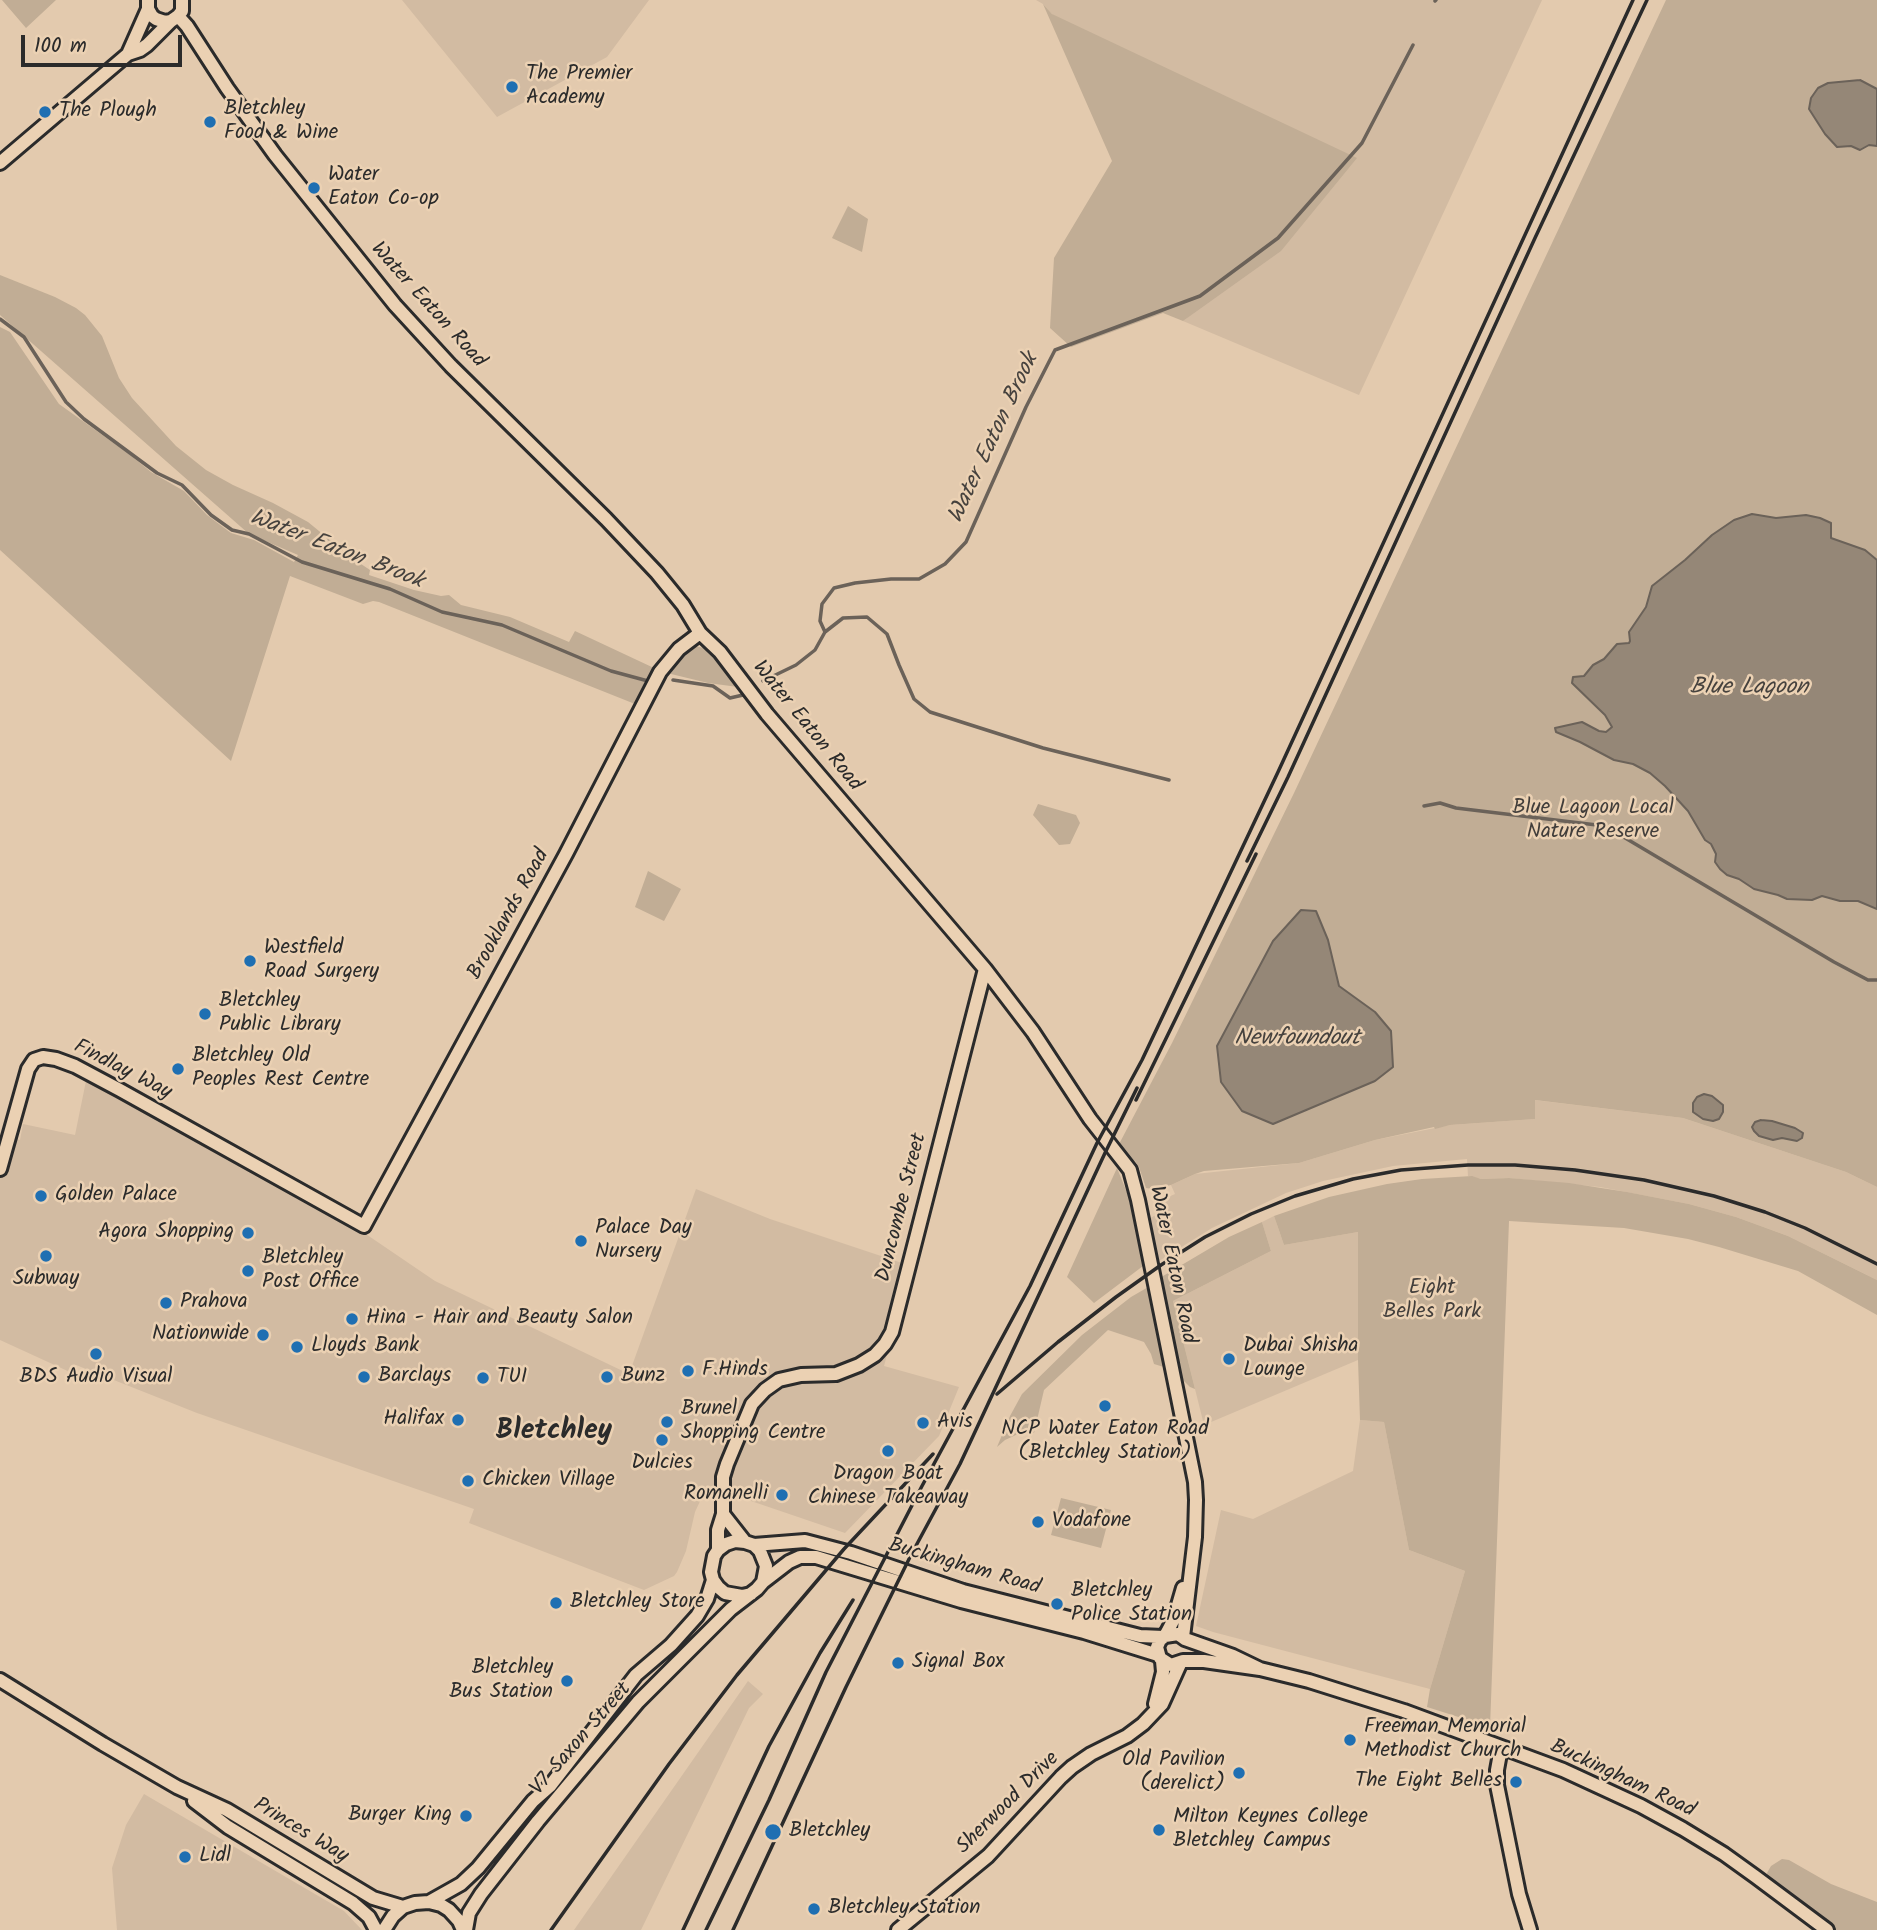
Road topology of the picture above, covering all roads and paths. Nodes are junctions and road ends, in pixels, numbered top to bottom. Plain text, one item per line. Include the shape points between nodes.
1 (182, 0) edge
2 (148, 4) edge
3 (174, 19) junction
4 (128, 54) junction
5 (0, 163) edge
6 (700, 634) junction
7 (985, 969) junction
8 (0, 1169) edge
9 (364, 1226) joint
10 (723, 1514) junction
11 (749, 1544) junction
12 (718, 1550) junction
13 (1191, 1564) junction
14 (713, 1580) junction
15 (762, 1582) junction
16 (751, 1594) junction
17 (1164, 1636) junction
18 (1184, 1638) junction
19 (1160, 1658) junction
20 (1181, 1663) junction
21 (1260, 1669) junction
22 (0, 1680) edge
23 (1152, 1714) junction
24 (1501, 1748) junction
25 (177, 1787) junction
26 (429, 1902) junction
27 (403, 1907) junction
28 (376, 1930) edge
29 (384, 1930) edge
30 (464, 1930) edge
31 (898, 1930) edge
32 (1530, 1930) edge
33 (1827, 1930) edge

1 - 3 street
2 - 3 street via 156,19
2 - 4 street
3 - 4 street via 147,45
3 - 6 street, Water Eaton Road via 187,26 275,155 400,311 636,550 683,605
4 - 5 street
6 - 7 street, Water Eaton Road via 720,652
6 - 9 street, Brooklands Road via 678,649 660,672
7 - 10 street, Duncombe Street via 892,1332 875,1355 859,1365 836,1374 779,1380 765,1390 746,1416 723,1477
7 - 13 street, Water Eaton Road via 1130,1170 1195,1482
8 - 9 street, Findlay Way via 28,1069 34,1060 56,1059
10 - 11 street
10 - 12 street
11 - 12 street via 735,1541
11 - 15 street via 764,1558
11 - 17 street, Buckingham Road via 805,1541 963,1591 1140,1636
12 - 14 street via 711,1564
13 - 17 street, Water Eaton Road
13 - 18 street, Water Eaton Road
14 - 16 street via 725,1593
14 - 26 street, V7 Saxon Street via 697,1616 636,1675 550,1786 478,1868
15 - 16 street
15 - 19 street, Buckingham Road via 789,1562 816,1557 1084,1632
16 - 30 street, V7 Saxon Street via 638,1702 481,1894
17 - 18 street via 1174,1633
17 - 19 street via 1158,1643
18 - 20 street via 1188,1653
18 - 21 street, Buckingham Road
19 - 20 street via 1171,1665
19 - 23 street via 1163,1671
20 - 21 street, Buckingham Road via 1204,1661
20 - 23 street, Sherwood Drive via 1168,1694
21 - 24 street, Buckingham Road via 1347,1692
22 - 25 street, Princes Way
23 - 31 street, Sherwood Drive via 1127,1736 1091,1754 1061,1777 988,1856
24 - 32 street via 1497,1785
24 - 33 street, Buckingham Road via 1563,1770 1683,1829
25 - 27 street, Princes Way via 227,1810 373,1898
25 - 28 street, Princes Way via 228,1827 354,1903
26 - 27 street, V7 Saxon Street
26 - 30 street via 449,1910
27 - 29 street

